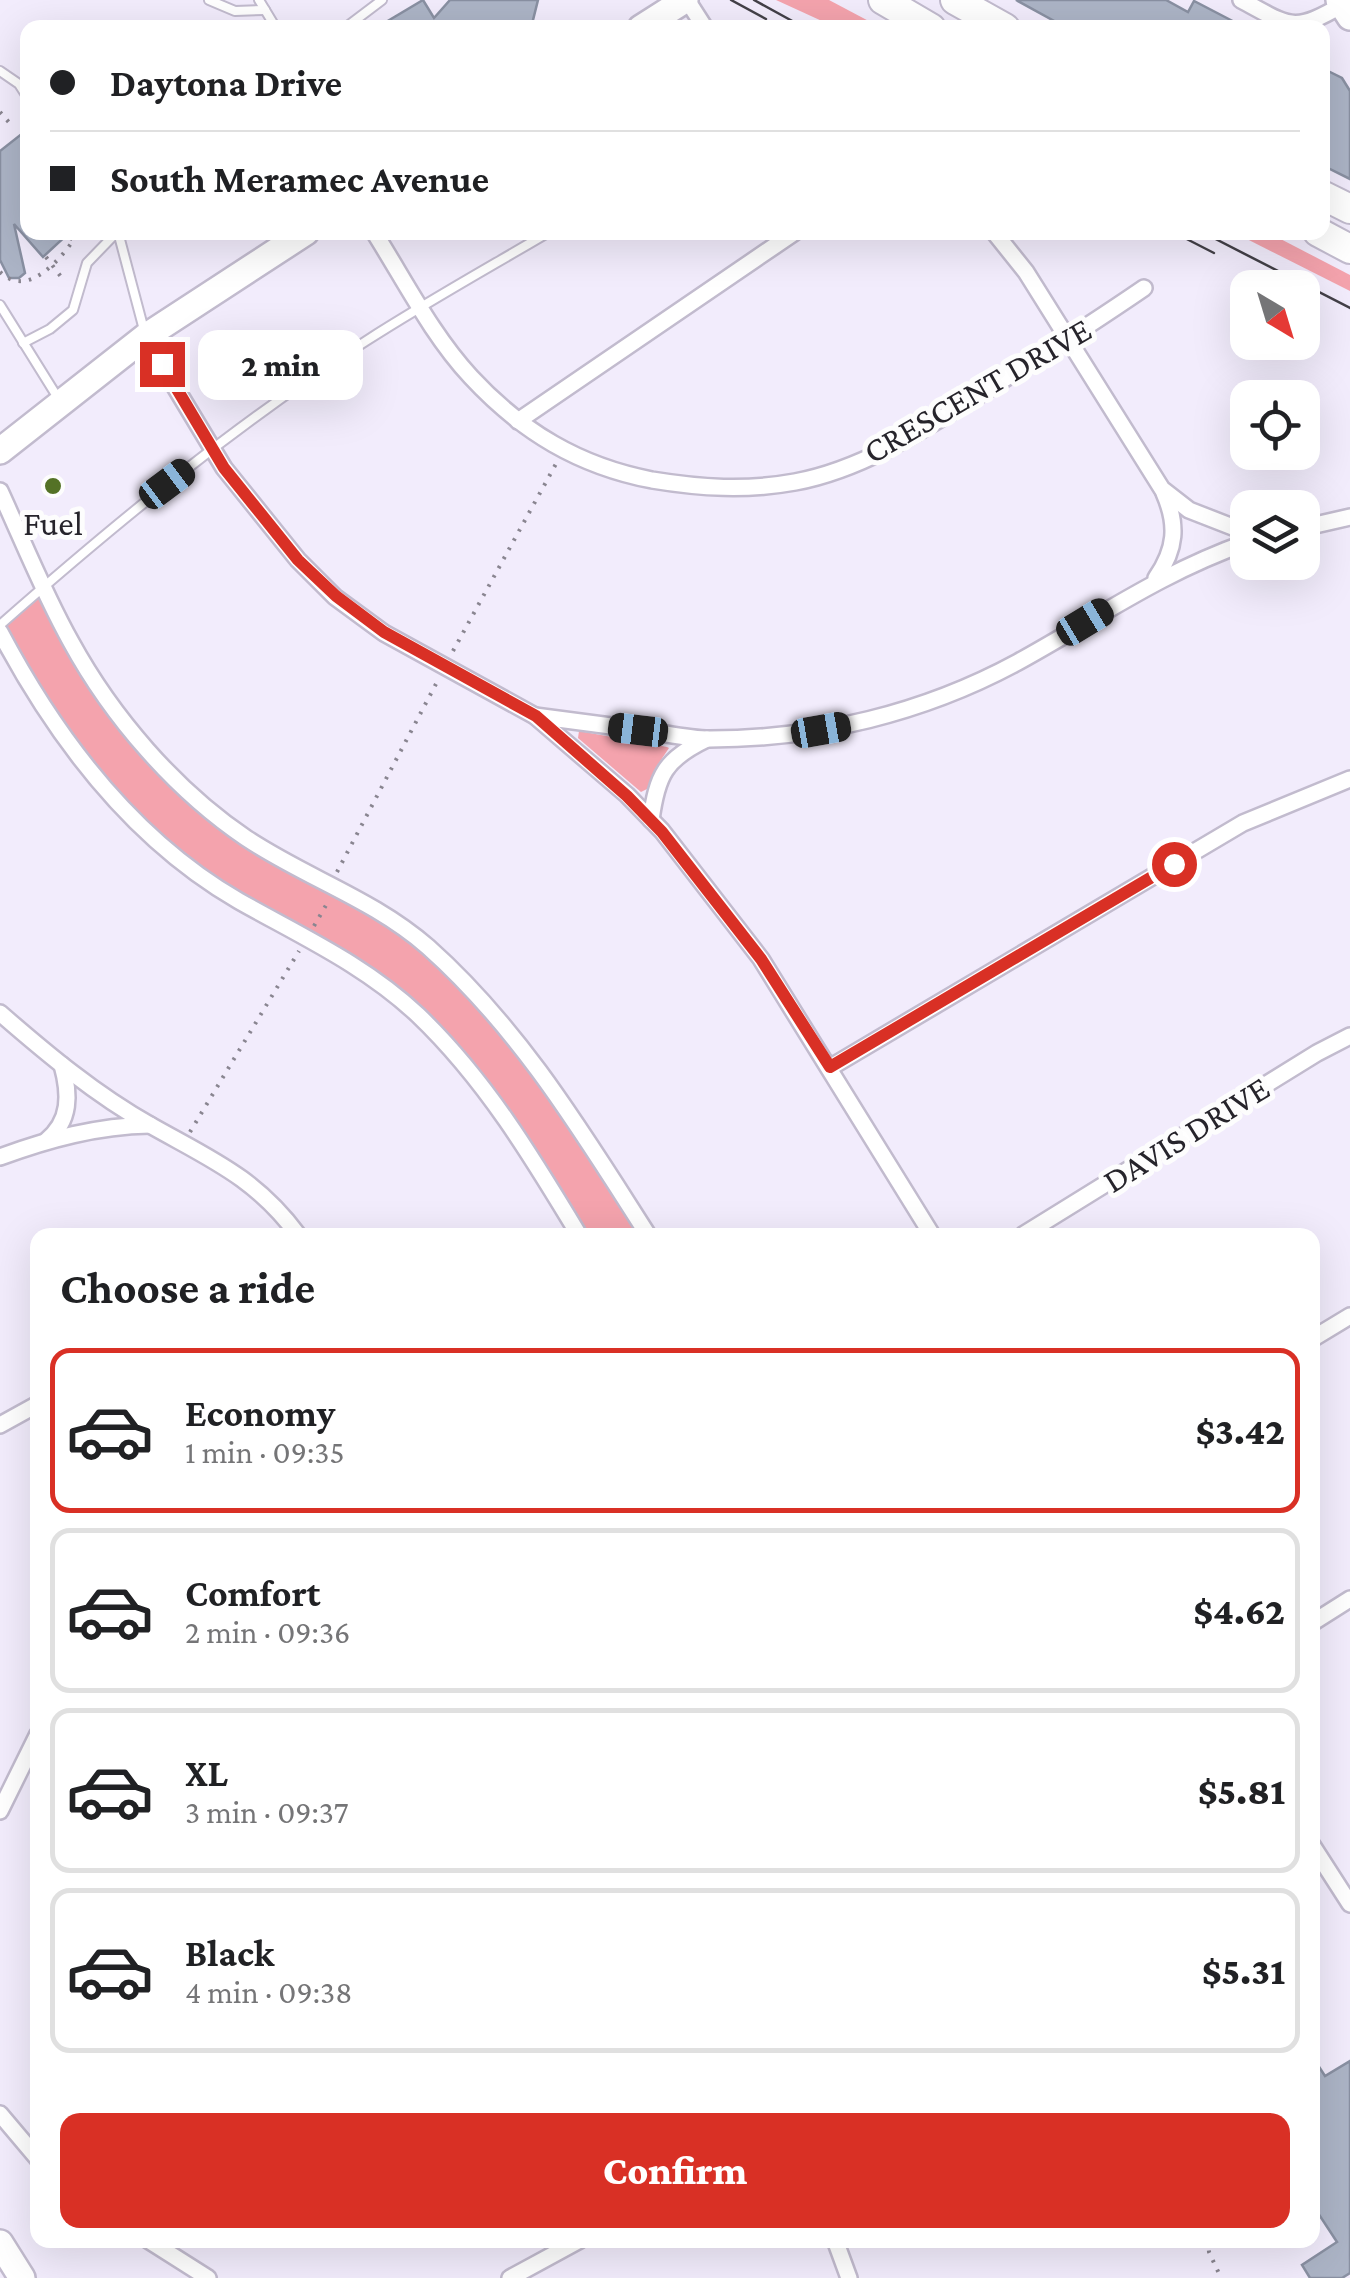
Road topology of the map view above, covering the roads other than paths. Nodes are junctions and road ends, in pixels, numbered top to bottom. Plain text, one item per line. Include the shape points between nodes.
1 (209, 0) edge
2 (260, 0) edge
3 (382, 0) edge
4 (686, 0) edge
5 (882, 0) edge
6 (955, 0) edge
7 (1242, 0) edge
8 (1344, 7) edge
9 (265, 10) junction
10 (271, 20) edge
11 (355, 20) edge
12 (654, 20) edge
13 (917, 20) edge
14 (991, 20) edge
15 (1278, 20) edge
16 (1313, 20) edge
17 (0, 71) edge
18 (20, 86) edge
19 (109, 240) edge
20 (120, 240) edge
21 (294, 240) edge
22 (379, 240) edge
23 (535, 240) edge
24 (783, 240) edge
25 (1000, 240) edge
26 (1144, 288) dead end
27 (0, 305) edge
28 (421, 307) junction
29 (145, 337) junction
30 (1068, 340) junction
31 (23, 343) junction
32 (61, 402) junction
33 (518, 421) junction
34 (213, 449) junction
35 (0, 451) edge
36 (1162, 489) junction
37 (0, 491) edge
38 (1350, 517) edge
39 (1320, 524) edge
40 (1230, 526) edge
41 (1230, 548) edge
42 (1154, 581) junction
43 (44, 586) junction
44 (0, 629) edge
45 (536, 716) junction
46 (707, 739) junction
47 (1350, 779) edge
48 (651, 820) junction
49 (0, 1014) edge
50 (1350, 1036) edge
51 (62, 1066) junction
52 (830, 1067) junction
53 (150, 1125) junction
54 (46, 1141) junction
55 (0, 1157) edge
56 (292, 1228) edge
57 (576, 1228) edge
58 (644, 1228) edge
59 (928, 1228) edge
60 (1034, 1228) edge
61 (1350, 1316) edge
62 (1320, 1334) edge
63 (30, 1408) edge
64 (0, 1425) edge
65 (1350, 1599) edge
66 (1320, 1618) edge
67 (30, 1750) edge
68 (0, 1811) edge
69 (1320, 1856) edge
70 (1347, 1893) edge
71 (0, 2114) edge
72 (30, 2149) edge
73 (0, 2242) edge
74 (161, 2248) edge
75 (565, 2248) edge
76 (838, 2248) edge
77 (22, 2278) edge
78 (208, 2278) edge
79 (510, 2278) edge
80 (849, 2278) edge

1 - 9 lane via 235,12
2 - 9 lane
3 - 11 lane
4 - 12 main road
5 - 13 highway
6 - 14 highway
7 - 15 street
8 - 16 street
9 - 10 lane
17 - 18 lane
19 - 31 lane via 87,263 73,310
20 - 29 lane
21 - 29 main road
22 - 28 street, CRESCENT DRIVE
23 - 28 lane
24 - 33 street
25 - 30 street
26 - 30 street, CRESCENT DRIVE
27 - 31 lane
28 - 33 street, CRESCENT DRIVE via 472,377
28 - 34 lane
29 - 32 main road
29 - 34 street
30 - 33 street, CRESCENT DRIVE via 890,446 798,482 704,489 610,472
30 - 36 street
31 - 32 lane
32 - 35 main road
34 - 43 lane
34 - 45 street via 260,515 336,596 384,632
36 - 40 street via 1190,510
36 - 42 street via 1175,536
37 - 43 street
38 - 39 street
41 - 42 street
42 - 46 street via 951,694 875,720 810,732
43 - 44 lane
43 - 58 street via 97,686 169,772 244,837 380,911 494,1012 560,1097
44 - 57 street via 47,713 122,807 191,868 377,982 416,1014 499,1108
45 - 46 street
45 - 48 street
46 - 48 street via 681,751 662,771
47 - 52 street via 1243,823
48 - 52 street via 761,959
49 - 51 street
50 - 60 street, DAVIS DRIVE
51 - 53 street
51 - 54 street via 67,1111
52 - 59 street
53 - 54 street
53 - 56 street via 237,1174
54 - 55 street
61 - 62 street
63 - 64 street
65 - 66 street
67 - 68 street
69 - 70 street
71 - 72 street
73 - 77 main road
74 - 78 street
75 - 79 street
76 - 80 street

